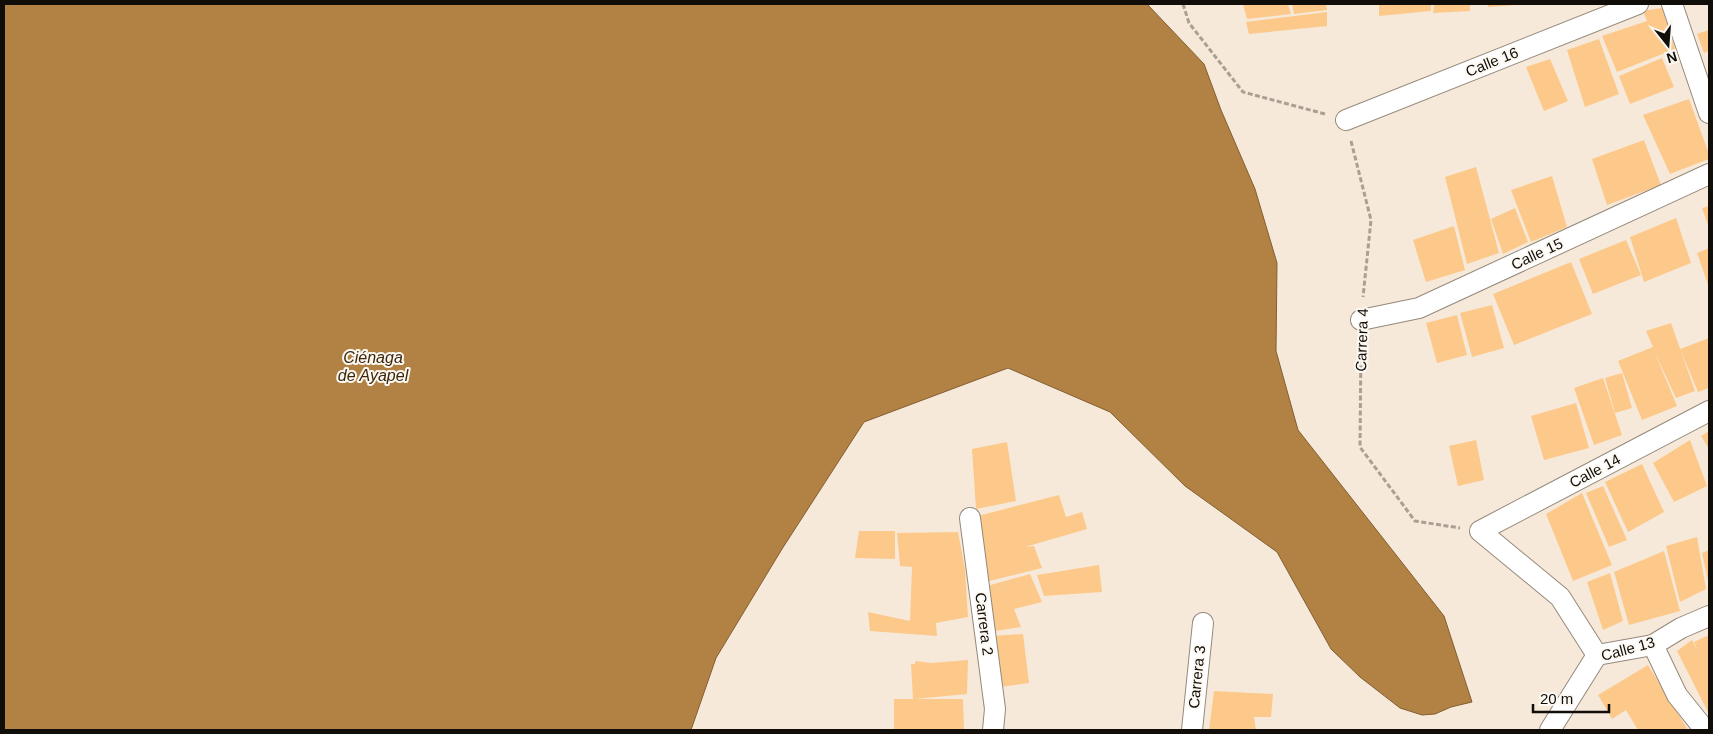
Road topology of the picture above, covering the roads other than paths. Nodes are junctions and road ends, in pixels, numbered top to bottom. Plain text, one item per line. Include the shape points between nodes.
1 (1638, 4) edge
2 (1672, 4) edge
3 (1709, 113) edge
4 (1346, 120) road end
5 (1709, 174) edge
6 (1361, 320) road end
7 (1709, 411) edge
8 (970, 518) dead end
9 (1709, 616) edge
10 (1202, 623) dead end
11 (1653, 645) junction
12 (1597, 655) junction
13 (993, 730) edge
14 (1192, 730) edge
15 (1550, 730) edge
16 (1705, 730) edge

1 - 4 street, Calle 16
2 - 3 street
5 - 6 street, Calle 15 via 1419,308
7 - 12 street, Calle 14 via 1480,531 1560,597
8 - 13 street, Carrera 2 via 995,709
9 - 11 street, Calle 13
10 - 14 street, Carrera 3
11 - 12 street, Calle 13
11 - 16 street via 1678,695
12 - 15 street, Calle 13

